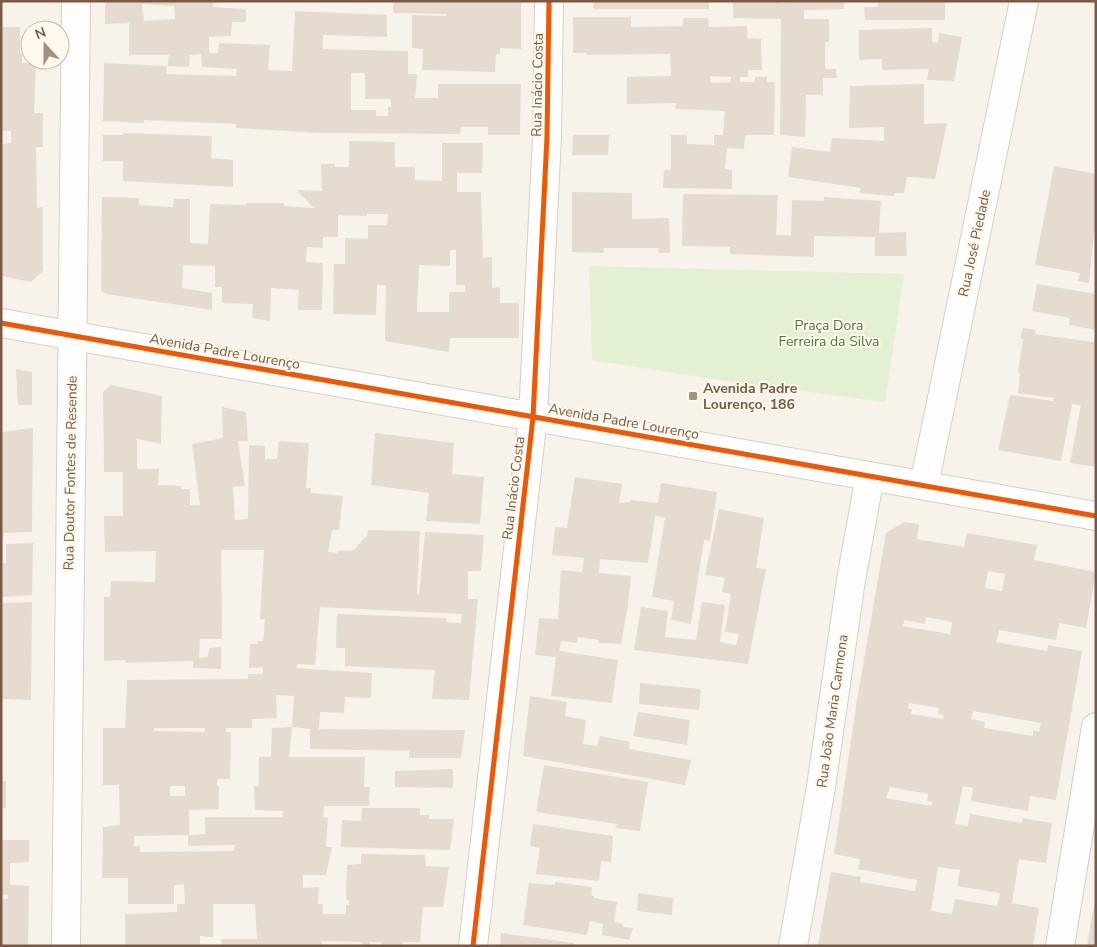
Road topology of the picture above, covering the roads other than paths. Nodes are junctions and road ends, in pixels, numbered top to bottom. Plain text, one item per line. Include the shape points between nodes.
1 (76, 1) edge
2 (549, 1) edge
3 (1024, 1) edge
4 (1, 323) edge
5 (71, 336) junction
6 (533, 417) junction
7 (870, 476) junction
8 (924, 485) junction
9 (1096, 516) edge
10 (1096, 727) edge
11 (66, 946) edge
12 (473, 946) edge
13 (793, 946) edge
14 (1060, 946) edge

1 - 5 street, Rua Doutor Fontes de Resende
2 - 6 street, Rua Inácio Costa via 547,137
3 - 8 street, Rua José Piedade
4 - 5 street, Avenida Padre Lourenço
5 - 6 street, Avenida Padre Lourenço
5 - 11 street, Rua Doutor Fontes de Resende
6 - 7 street, Avenida Padre Lourenço
6 - 12 street, Rua Inácio Costa
7 - 8 street, Avenida Padre Lourenço
7 - 13 street, Rua João Maria Carmona
8 - 9 street, Avenida Padre Lourenço
10 - 14 street

